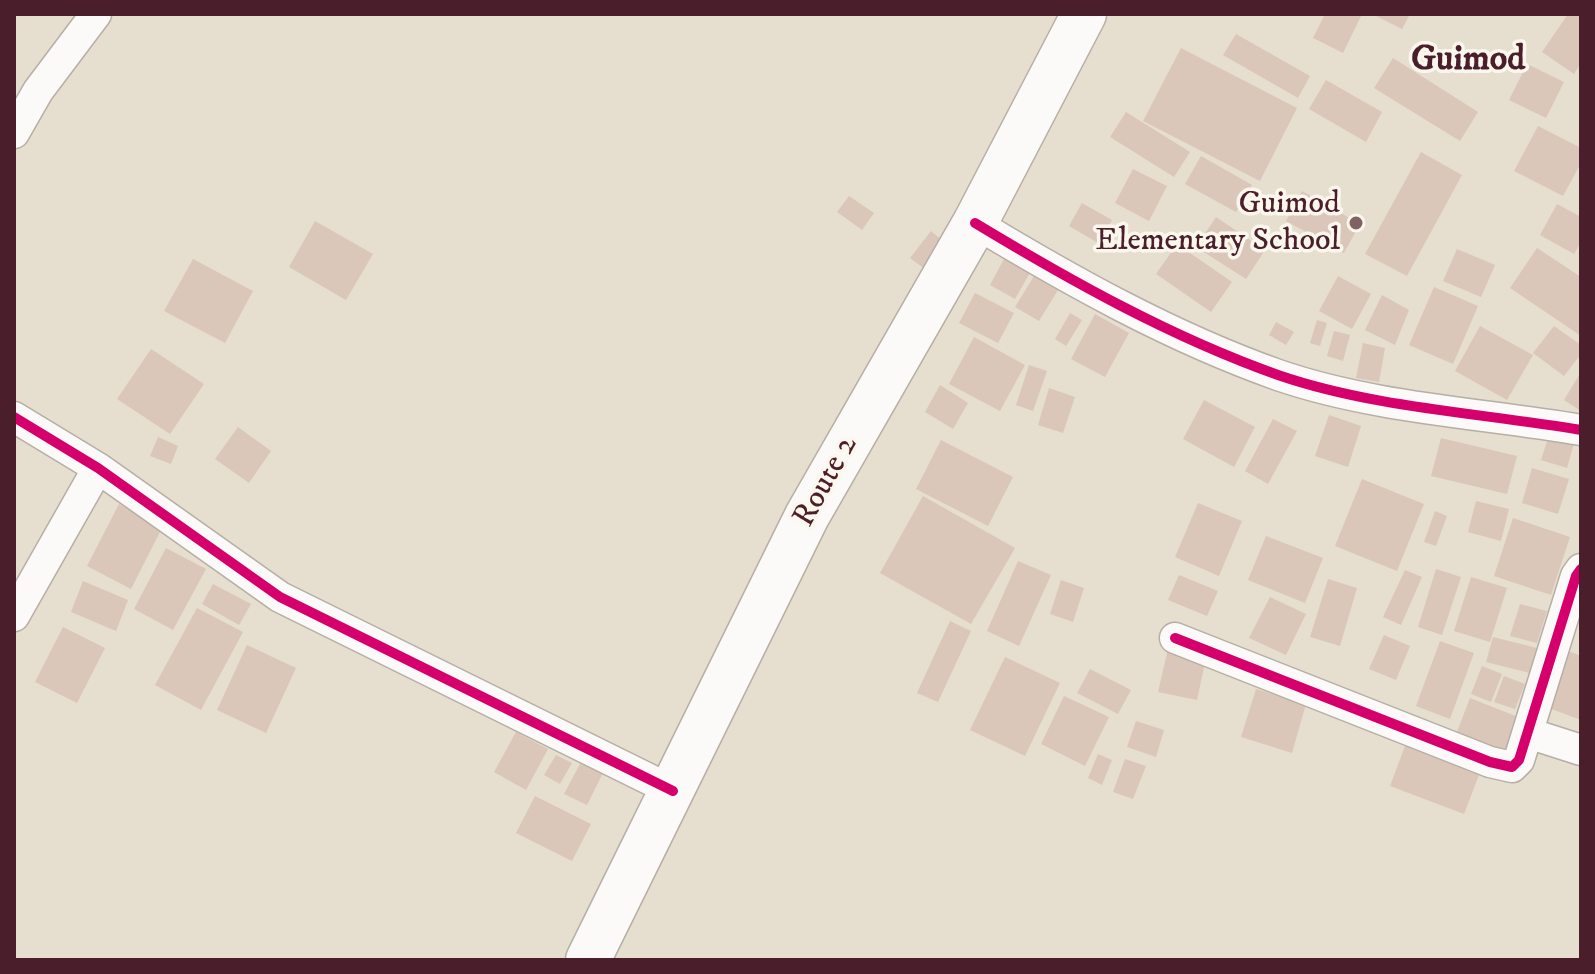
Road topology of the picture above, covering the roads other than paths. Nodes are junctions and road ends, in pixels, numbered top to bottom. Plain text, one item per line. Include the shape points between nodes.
1 (96, 14) edge
2 (1084, 14) edge
3 (14, 133) edge
4 (975, 223) junction
5 (14, 417) edge
6 (1581, 430) edge
7 (98, 468) junction
8 (1581, 569) edge
9 (14, 616) edge
10 (1175, 638) dead end
11 (1528, 733) junction
12 (1581, 750) edge
13 (673, 791) junction
14 (588, 960) edge

1 - 3 street via 38,91
2 - 4 highway, Route 2
4 - 6 street via 1065,277 1279,375 1373,398
4 - 13 highway, Route 2 via 807,516
5 - 7 street
7 - 9 street
7 - 13 street via 280,597
8 - 11 street
10 - 11 street via 1490,762 1512,767
11 - 12 street
13 - 14 highway, Route 2

